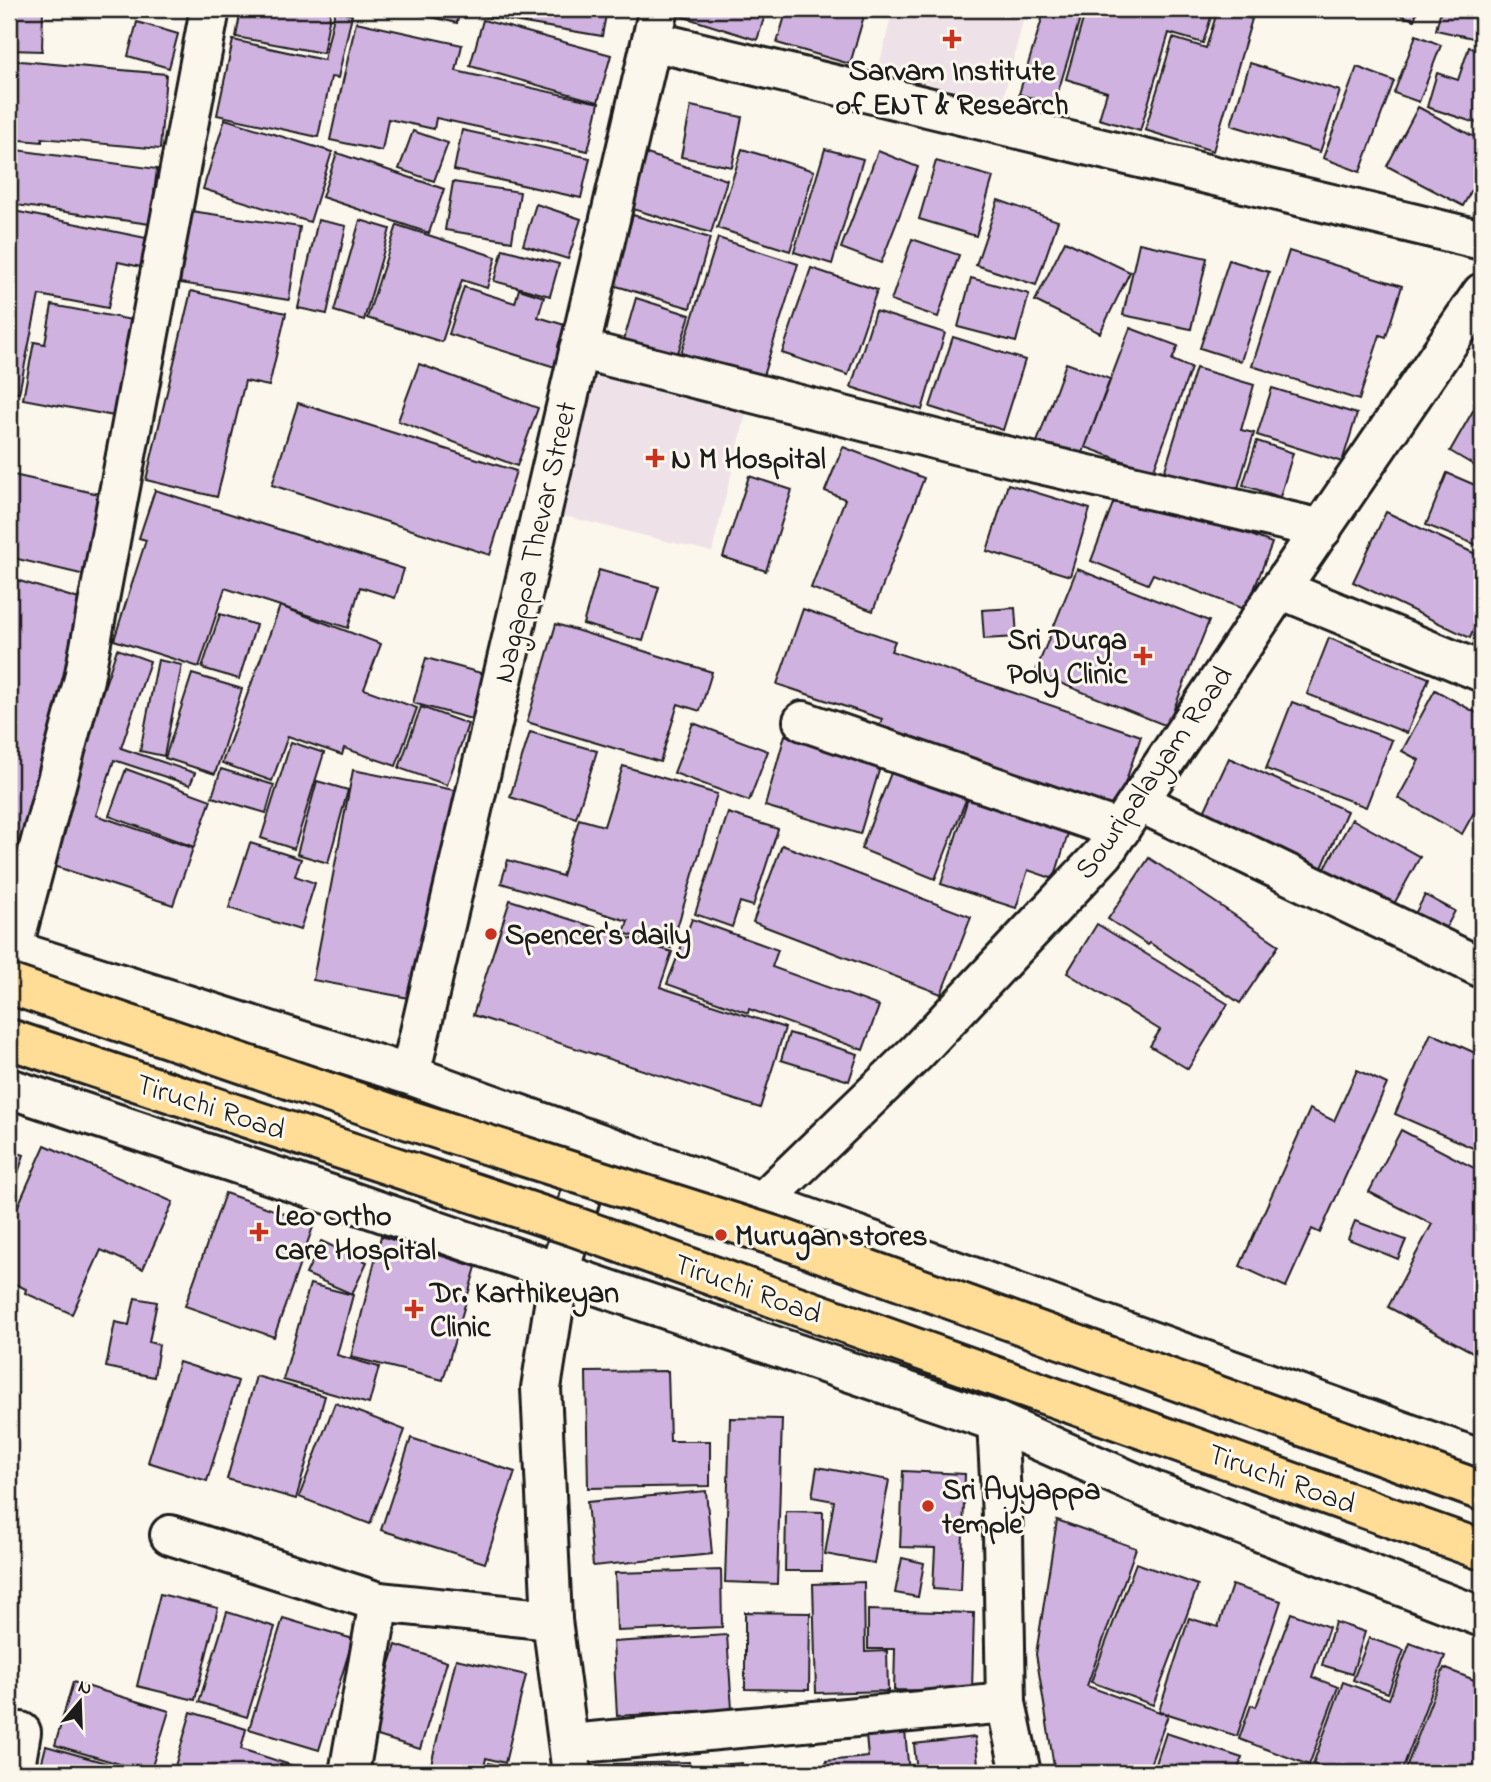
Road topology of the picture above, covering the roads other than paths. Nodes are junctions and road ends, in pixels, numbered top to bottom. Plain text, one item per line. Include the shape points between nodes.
1 (210, 9) edge
2 (655, 25) edge
3 (1482, 240) edge
4 (1482, 293) edge
5 (579, 349) junction
6 (1322, 528) junction
7 (1280, 589) junction
8 (1482, 672) edge
9 (803, 721) dead end
10 (1129, 816) junction
11 (10, 961) edge
12 (1482, 968) edge
13 (9, 1039) edge
14 (410, 1075) junction
15 (9, 1088) edge
16 (595, 1141) junction
17 (764, 1201) junction
18 (559, 1274) junction
19 (997, 1422) junction
20 (1482, 1460) edge
21 (1482, 1491) edge
22 (170, 1535) dead end
23 (1482, 1550) edge
24 (379, 1601) junction
25 (1482, 1617) edge
26 (552, 1620) junction
27 (1006, 1703) junction
28 (21, 1732) dead end
29 (571, 1759) edge
30 (14, 1773) edge
31 (349, 1773) edge
32 (1021, 1773) edge

1 - 11 street via 84,678
2 - 3 street
2 - 5 street, Nagappa Thevar Street
4 - 6 street, Sowripalayam Road
5 - 6 street via 958,445
5 - 14 street, Nagappa Thevar Street
6 - 7 street, Sowripalayam Road
7 - 8 street
7 - 10 street, Sowripalayam Road
9 - 10 street
10 - 12 street
10 - 17 street, Sowripalayam Road via 1104,853 916,1053
11 - 14 street
11 - 21 highway, Tiruchi Road, bridge via 406,1119 778,1237
13 - 23 highway, Tiruchi Road, bridge via 573,1226
14 - 16 street
15 - 18 street
16 - 17 street
16 - 18 street
17 - 20 street
18 - 19 street
18 - 26 street via 541,1388
19 - 25 street via 1151,1490
19 - 27 street
22 - 24 street
24 - 26 street
24 - 31 street
26 - 29 street
27 - 29 street
27 - 32 street
28 - 30 street

